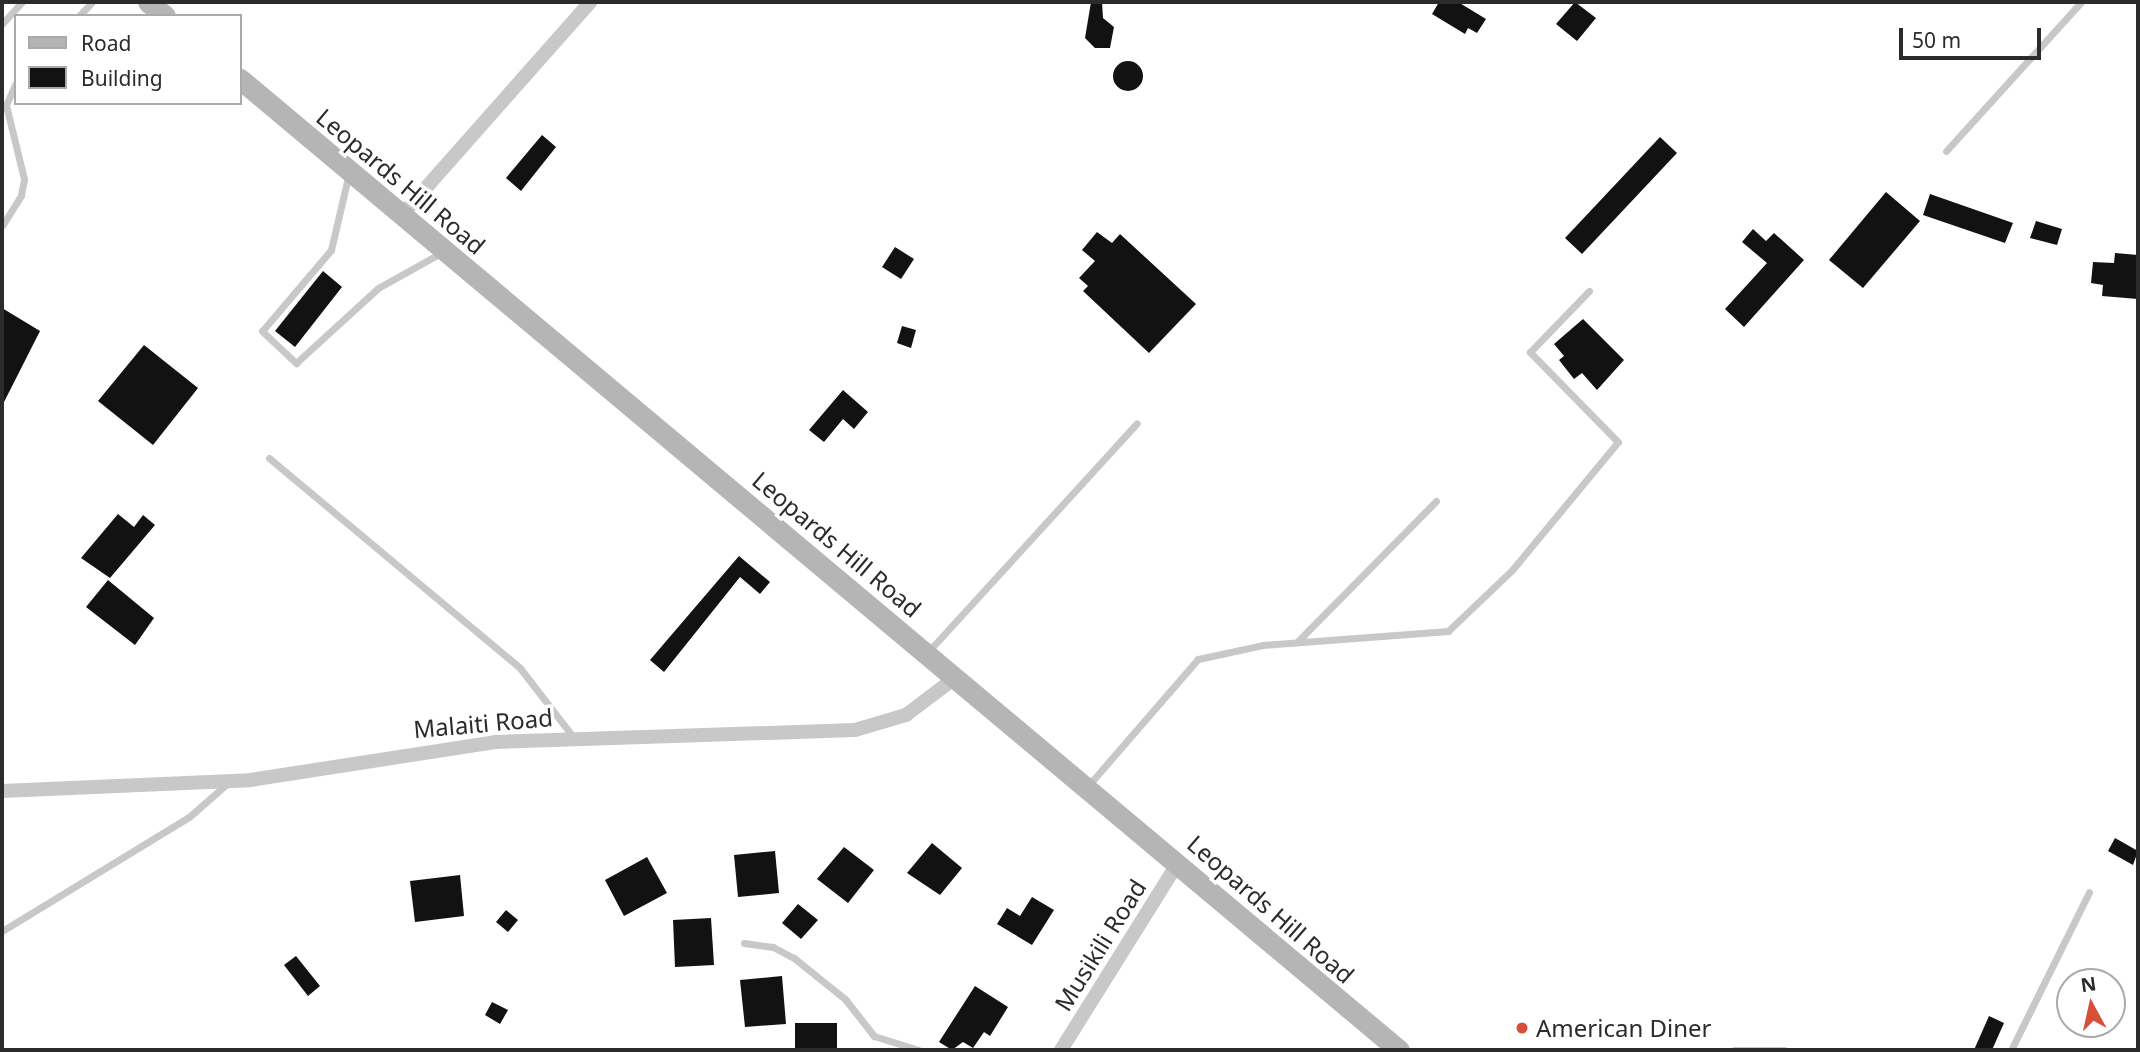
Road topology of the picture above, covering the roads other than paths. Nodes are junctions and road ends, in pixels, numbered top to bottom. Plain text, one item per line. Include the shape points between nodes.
1 (22, 2) edge
2 (148, 2) edge
3 (590, 2) edge
4 (2081, 2) edge
5 (163, 14) edge
6 (2, 24) edge
7 (242, 81) edge
8 (14, 87) edge
9 (1946, 151) dead end
10 (349, 172) junction
11 (401, 216) junction
12 (2, 226) edge
13 (444, 251) junction
14 (1589, 291) dead end
15 (1137, 423) dead end
16 (269, 457) dead end
17 (1436, 501) dead end
18 (1297, 642) junction
19 (926, 654) junction
20 (956, 678) junction
21 (575, 738) junction
22 (230, 782) junction
23 (1087, 787) junction
24 (2, 790) edge
25 (1178, 863) junction
26 (2089, 892) dead end
27 (2, 931) edge
28 (744, 943) dead end
29 (919, 1050) edge
30 (1061, 1050) edge
31 (1399, 1050) edge
32 (1734, 1050) edge
33 (1784, 1050) edge
34 (2011, 1050) edge

1 - 6 lane
2 - 5 main road
3 - 11 street
4 - 9 lane
7 - 10 main road, Leopards Hill Road
8 - 12 lane via 6,105 24,179 21,195
10 - 11 main road, Leopards Hill Road
10 - 13 lane via 331,250 262,331 296,363 378,288
11 - 13 main road, Leopards Hill Road
13 - 19 main road, Leopards Hill Road
14 - 18 lane via 1530,352 1618,442 1521,559 1448,631
15 - 19 lane
16 - 21 lane via 520,668
17 - 18 lane
18 - 23 lane via 1198,659
19 - 20 main road, Leopards Hill Road
20 - 21 street, Malaiti Road via 906,715 855,730
20 - 23 main road, Leopards Hill Road
21 - 22 street, Malaiti Road via 457,745
22 - 24 street, Malaiti Road
22 - 27 lane via 190,817
23 - 25 main road, Leopards Hill Road
25 - 30 street, Musikili Road
25 - 31 main road, Leopards Hill Road
26 - 34 lane
28 - 29 lane via 772,947 794,958 845,999 874,1036
32 - 33 lane

